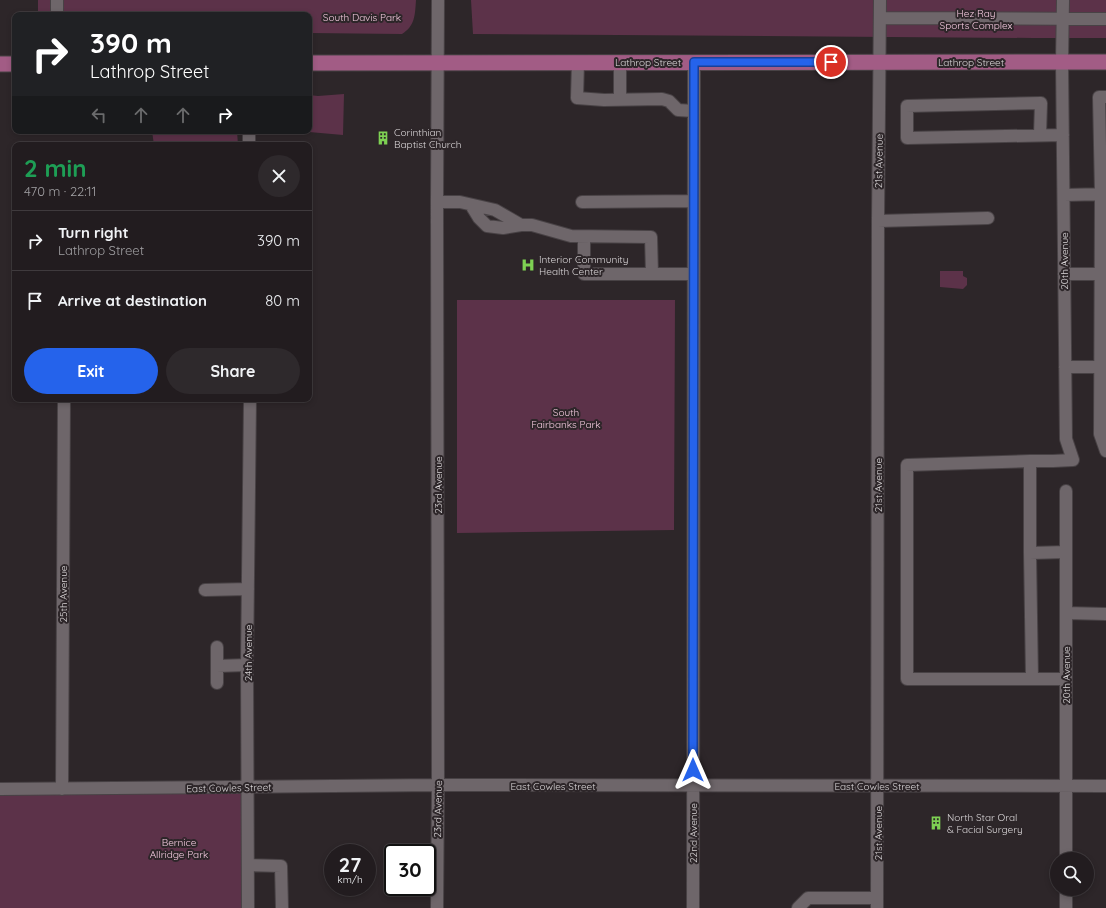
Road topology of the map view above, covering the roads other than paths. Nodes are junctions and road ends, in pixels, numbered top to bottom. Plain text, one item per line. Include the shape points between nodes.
1 (58, 0) edge
2 (438, 0) edge
3 (880, 0) edge
4 (1063, 0) edge
5 (57, 12) edge
6 (880, 18) junction
7 (1064, 19) junction
8 (1106, 19) edge
9 (438, 62) junction
10 (578, 62) junction
11 (620, 62) junction
12 (694, 62) junction
13 (880, 62) junction
14 (1062, 62) junction
15 (1106, 62) edge
16 (312, 63) edge
17 (0, 64) edge
18 (12, 64) edge
19 (1106, 97) edge
20 (620, 99) junction
21 (694, 111) junction
22 (1063, 134) junction
23 (1040, 135) junction
24 (1104, 194) edge
25 (1064, 195) junction
26 (694, 201) junction
27 (437, 202) junction
28 (582, 202) dead end
29 (471, 205) junction
30 (988, 218) dead end
31 (878, 221) junction
32 (521, 225) junction
33 (584, 236) junction
34 (652, 274) junction
35 (694, 274) junction
36 (1064, 274) junction
37 (1103, 274) edge
38 (1065, 367) junction
39 (1103, 367) edge
40 (64, 402) edge
41 (250, 402) edge
42 (1106, 450) edge
43 (1030, 461) junction
44 (1066, 491) dead end
45 (1066, 552) junction
46 (1030, 553) junction
47 (248, 589) junction
48 (205, 590) dead end
49 (1066, 613) junction
50 (1106, 614) edge
51 (217, 647) dead end
52 (217, 666) junction
53 (247, 666) junction
54 (1032, 679) junction
55 (1066, 679) junction
56 (217, 682) dead end
57 (438, 785) junction
58 (693, 786) junction
59 (878, 786) junction
60 (1066, 786) junction
61 (1106, 786) edge
62 (248, 787) junction
63 (0, 789) edge
64 (62, 789) junction
65 (1066, 852) edge
66 (248, 865) junction
67 (1066, 896) edge
68 (877, 903) edge
69 (248, 908) edge
70 (282, 908) edge
71 (437, 908) edge
72 (693, 908) edge
73 (798, 908) edge
74 (1066, 908) edge

1 - 5 street
2 - 9 street, 23rd Avenue
3 - 6 street, 21st Avenue
4 - 7 street, 20th Avenue
6 - 7 street
6 - 13 street, 21st Avenue
7 - 8 street
7 - 14 street, 20th Avenue
9 - 10 main road, Lathrop Street
9 - 16 main road, Lathrop Street
9 - 27 street, 23rd Avenue
10 - 11 main road, Lathrop Street
10 - 20 street via 577,98
11 - 12 main road, Lathrop Street
11 - 20 street
12 - 13 main road, Lathrop Street
12 - 21 street, 22nd Avenue
13 - 14 main road, Lathrop Street
13 - 31 street, 21st Avenue
14 - 15 main road, Lathrop Street
14 - 22 street, 20th Avenue
17 - 18 main road
19 - 24 street via 1099,97
20 - 21 street via 662,99 678,110
21 - 26 street, 22nd Avenue
22 - 23 street
22 - 25 street, 20th Avenue
23 - 23 street via 907,138 907,106 1041,103
24 - 25 street
24 - 37 street
25 - 36 street, 20th Avenue
26 - 28 street
26 - 35 street, 22nd Avenue
27 - 29 street via 460,202
27 - 57 street, 23rd Avenue
29 - 32 street via 495,210
29 - 32 street via 487,226 503,228
30 - 31 street
31 - 59 street, 21st Avenue
32 - 33 street via 532,225 571,236
33 - 34 street via 651,237
33 - 34 street via 584,274
34 - 35 street
35 - 58 street, 22nd Avenue
36 - 37 street
36 - 38 street, 20th Avenue
37 - 39 street
38 - 39 street
38 - 43 street, 20th Avenue via 1066,439 1073,460
39 - 42 street via 1100,434
40 - 64 street, 25th Avenue
41 - 47 street, 24th Avenue
43 - 46 street
43 - 54 street via 907,465 907,679
44 - 45 street, 20th Avenue
45 - 46 street
45 - 49 street, 20th Avenue
46 - 54 street
47 - 48 street
47 - 53 street, 24th Avenue
49 - 50 street
49 - 55 street, 20th Avenue
51 - 52 street
52 - 53 street
52 - 56 street
53 - 62 street, 24th Avenue
54 - 55 street
55 - 60 street, 20th Avenue
57 - 58 street, East Cowles Street
57 - 62 street, East Cowles Street
57 - 71 street, 23rd Avenue
58 - 59 street, East Cowles Street
58 - 72 street, 22nd Avenue
59 - 60 street, East Cowles Street
59 - 68 street, 21st Avenue
60 - 61 street, East Cowles Street
60 - 65 street, 20th Avenue
62 - 64 street, East Cowles Street
62 - 66 street, 24th Avenue
63 - 64 street, East Cowles Street
66 - 69 street, 24th Avenue
66 - 70 street via 281,866
67 - 74 street
68 - 73 street via 808,898

